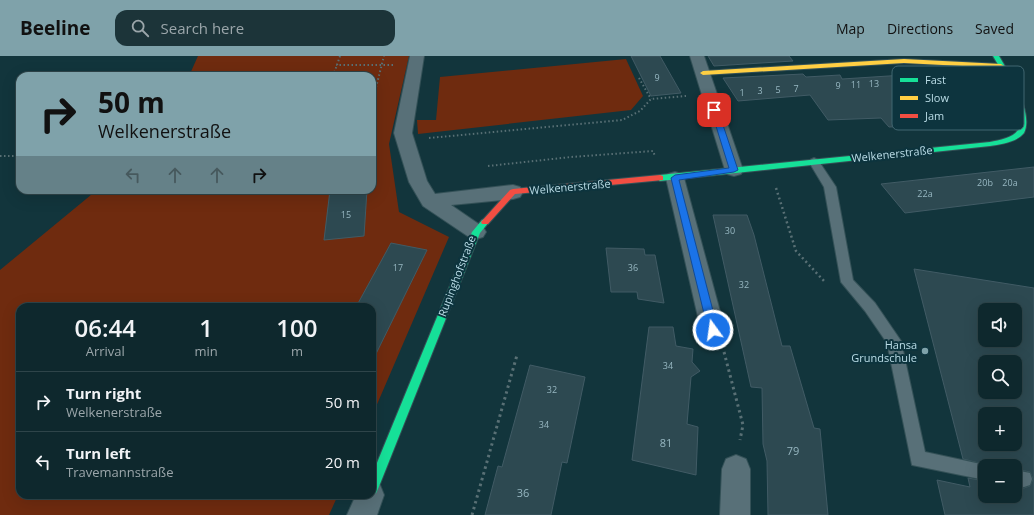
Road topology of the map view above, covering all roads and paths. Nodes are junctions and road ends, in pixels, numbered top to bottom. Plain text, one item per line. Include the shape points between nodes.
1 (340, 56) edge
2 (384, 56) edge
3 (697, 56) edge
4 (996, 56) edge
5 (416, 61) edge
6 (337, 65) junction
7 (382, 65) junction
8 (1001, 66) joint
9 (334, 72) edge
10 (703, 73) junction
11 (639, 78) dead end
12 (376, 88) edge
13 (710, 95) junction
14 (651, 99) junction
15 (1024, 105) edge
16 (1024, 130) edge
17 (1024, 130) edge
18 (405, 140) junction
19 (0, 156) edge
20 (16, 156) edge
21 (814, 162) junction
22 (488, 166) dead end
23 (769, 166) junction
24 (734, 170) junction
25 (670, 178) junction
26 (513, 192) junction
27 (430, 201) junction
28 (476, 232) junction
29 (825, 282) dead end
30 (713, 330) joint
31 (517, 355) dead end
32 (736, 469) joint
33 (978, 471) edge
34 (376, 479) edge
35 (368, 499) edge
36 (362, 515) edge
37 (472, 515) edge
38 (735, 515) edge

1 - 6 path
2 - 7 path
3 - 10 street
4 - 8 street, Welkenerstraße
5 - 7 path
5 - 18 street, Rupinghofstraße via 403,133
6 - 7 path
6 - 9 path
7 - 12 path
8 - 10 street via 904,61
10 - 13 street
11 - 14 path
13 - 14 path
13 - 24 street
14 - 18 path via 640,111 622,120
15 - 17 street, Welkenerstraße via 1028,118
16 - 21 street, Welkenerstraße via 1009,139 990,144
18 - 27 street, Rupinghofstraße via 418,182
19 - 20 path
21 - 23 street, Welkenerstraße
21 - 33 lane via 830,187 847,282 894,341 918,459
22 - 25 path via 653,151
23 - 24 street, Welkenerstraße
23 - 29 path via 796,252
24 - 25 street, Welkenerstraße
25 - 26 street, Welkenerstraße
25 - 30 street
26 - 27 street, Welkenerstraße
26 - 28 street, Welkenerstraße
27 - 28 street, Rupinghofstraße
28 - 34 street, Rupinghofstraße
30 - 32 path via 722,344 743,425
31 - 37 path
32 - 38 street
35 - 36 street

